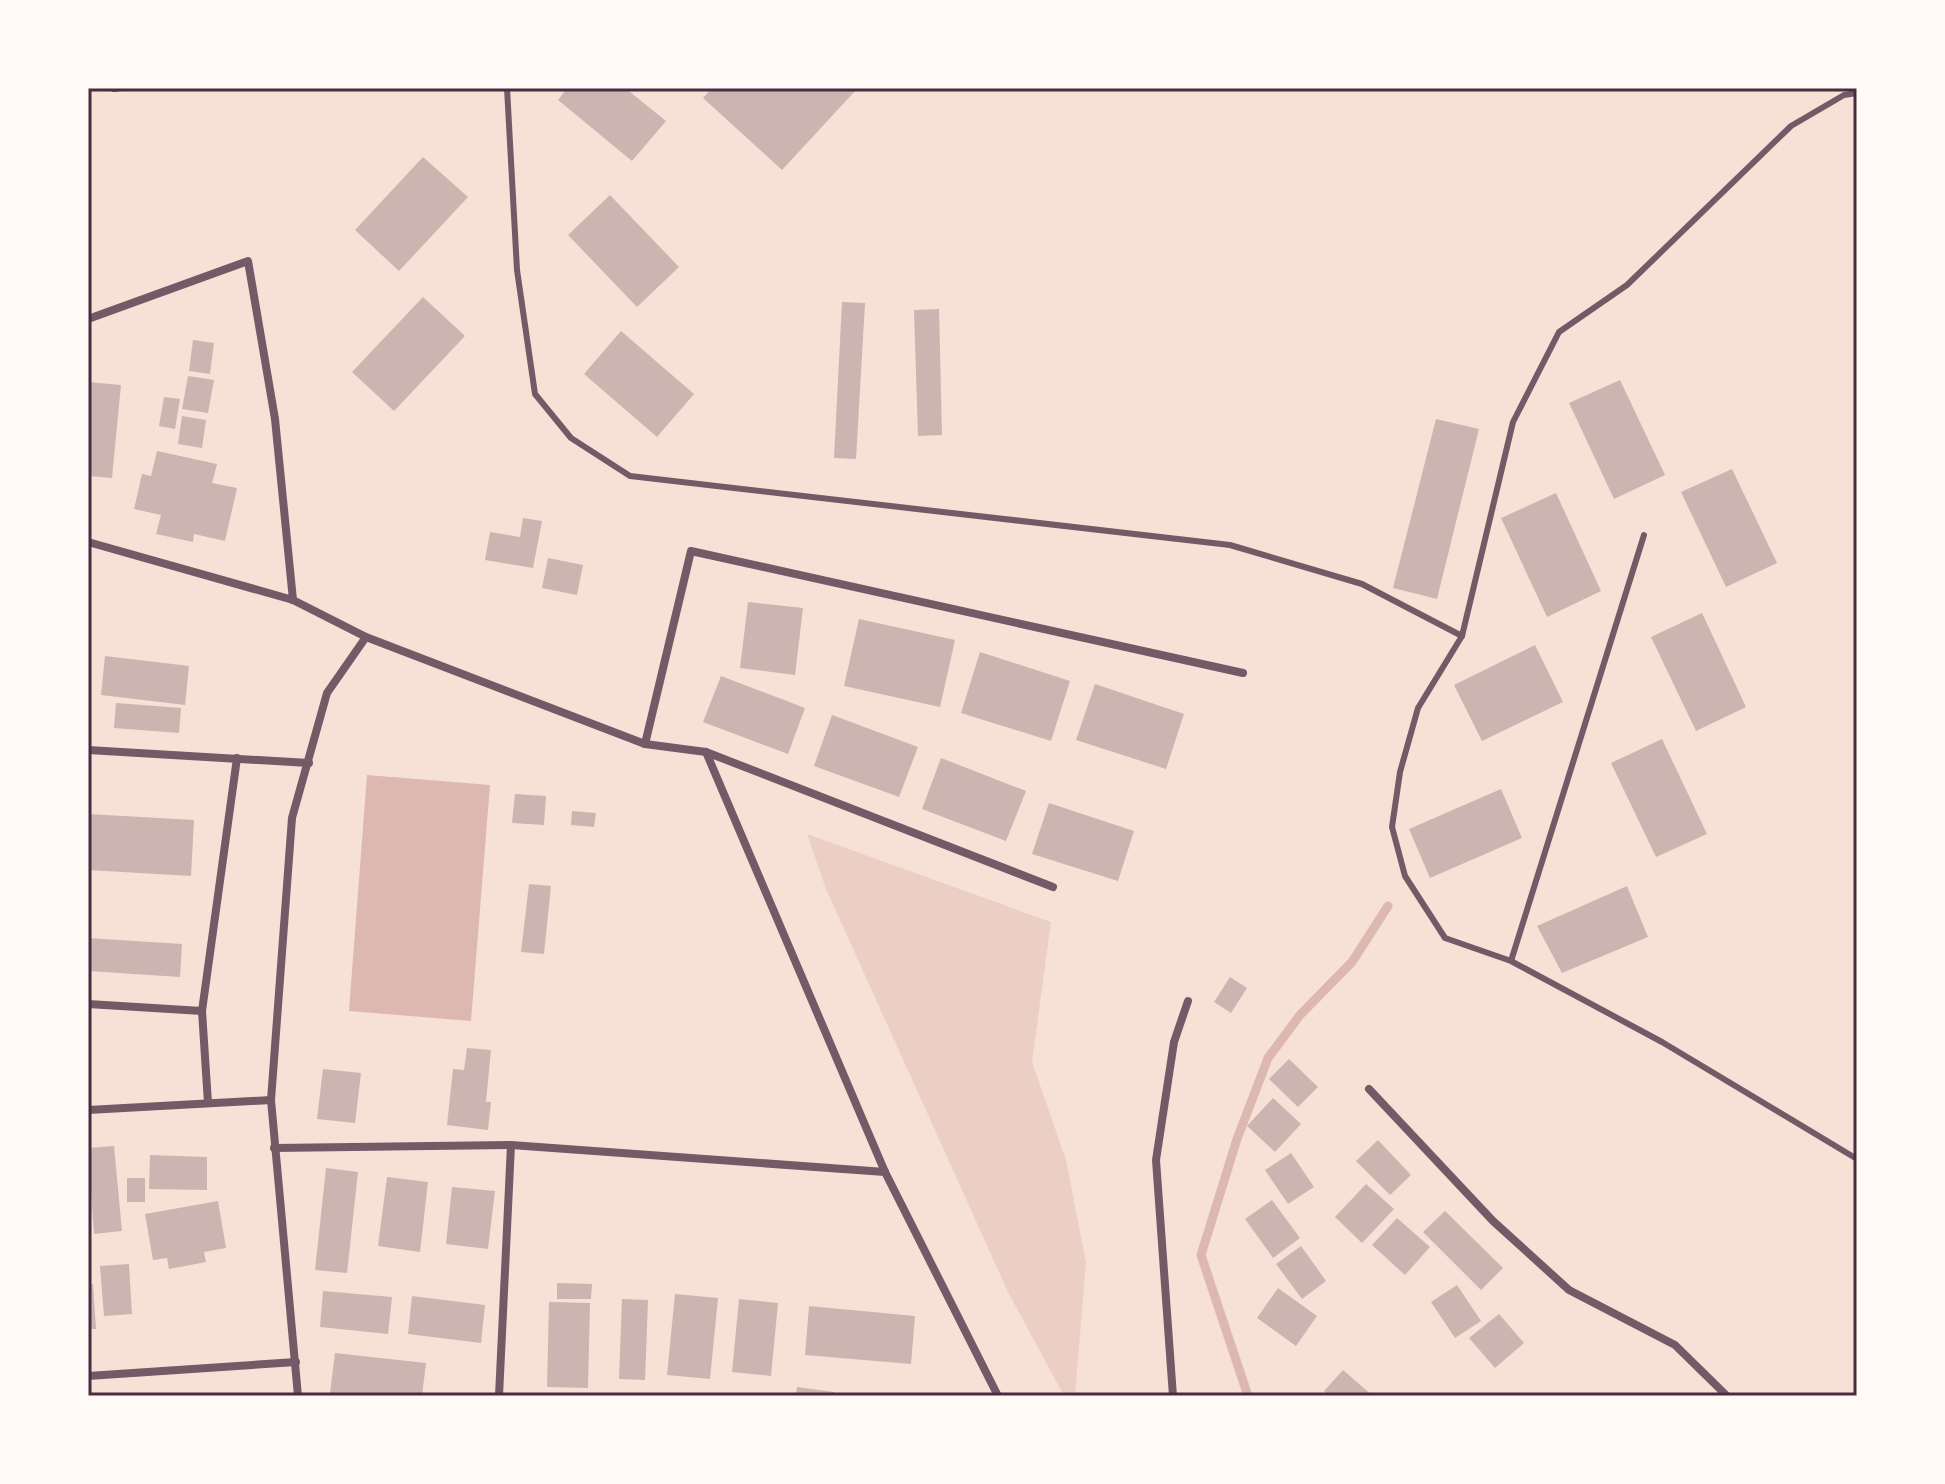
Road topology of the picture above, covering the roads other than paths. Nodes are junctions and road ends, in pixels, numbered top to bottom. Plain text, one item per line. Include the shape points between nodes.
1 (121, 88) edge
2 (507, 88) edge
3 (114, 89) edge
4 (1857, 93) edge
5 (88, 319) edge
6 (1644, 535) dead end
7 (88, 542) edge
8 (293, 600) junction
9 (1462, 636) junction
10 (366, 637) junction
11 (1243, 673) dead end
12 (645, 744) junction
13 (88, 750) edge
14 (706, 752) junction
15 (237, 758) junction
16 (309, 763) junction
17 (1053, 887) dead end
18 (1511, 961) junction
19 (1188, 1001) dead end
20 (88, 1004) edge
21 (202, 1011) junction
22 (1369, 1089) dead end
23 (271, 1100) junction
24 (208, 1103) junction
25 (88, 1110) edge
26 (511, 1145) junction
27 (274, 1148) junction
28 (1857, 1159) edge
29 (885, 1172) junction
30 (296, 1362) junction
31 (88, 1376) edge
32 (298, 1396) edge
33 (499, 1396) edge
34 (998, 1396) edge
35 (1173, 1396) edge
36 (1727, 1396) edge

1 - 3 lane
2 - 9 lane via 517,270 535,394 571,438 630,476 1230,545 1362,584
4 - 9 lane via 1844,95 1791,126 1627,285 1559,332 1513,422
5 - 8 street via 248,261 275,419
6 - 18 lane
7 - 8 street
8 - 10 street
9 - 18 lane via 1418,708 1392,827 1405,876 1445,938
10 - 12 street
10 - 16 street via 327,693
11 - 12 street via 691,551
12 - 14 street
13 - 15 street
14 - 17 street
14 - 29 street
15 - 16 street
15 - 21 street
16 - 23 street via 292,818
18 - 28 lane via 1662,1042
19 - 35 street via 1174,1042 1156,1160
20 - 21 street
21 - 24 street
22 - 36 street via 1493,1221 1569,1290 1675,1345
23 - 24 street
23 - 27 street
24 - 25 street
26 - 27 street
26 - 29 street
26 - 33 street
27 - 30 street
29 - 34 street
30 - 31 street
30 - 32 street

